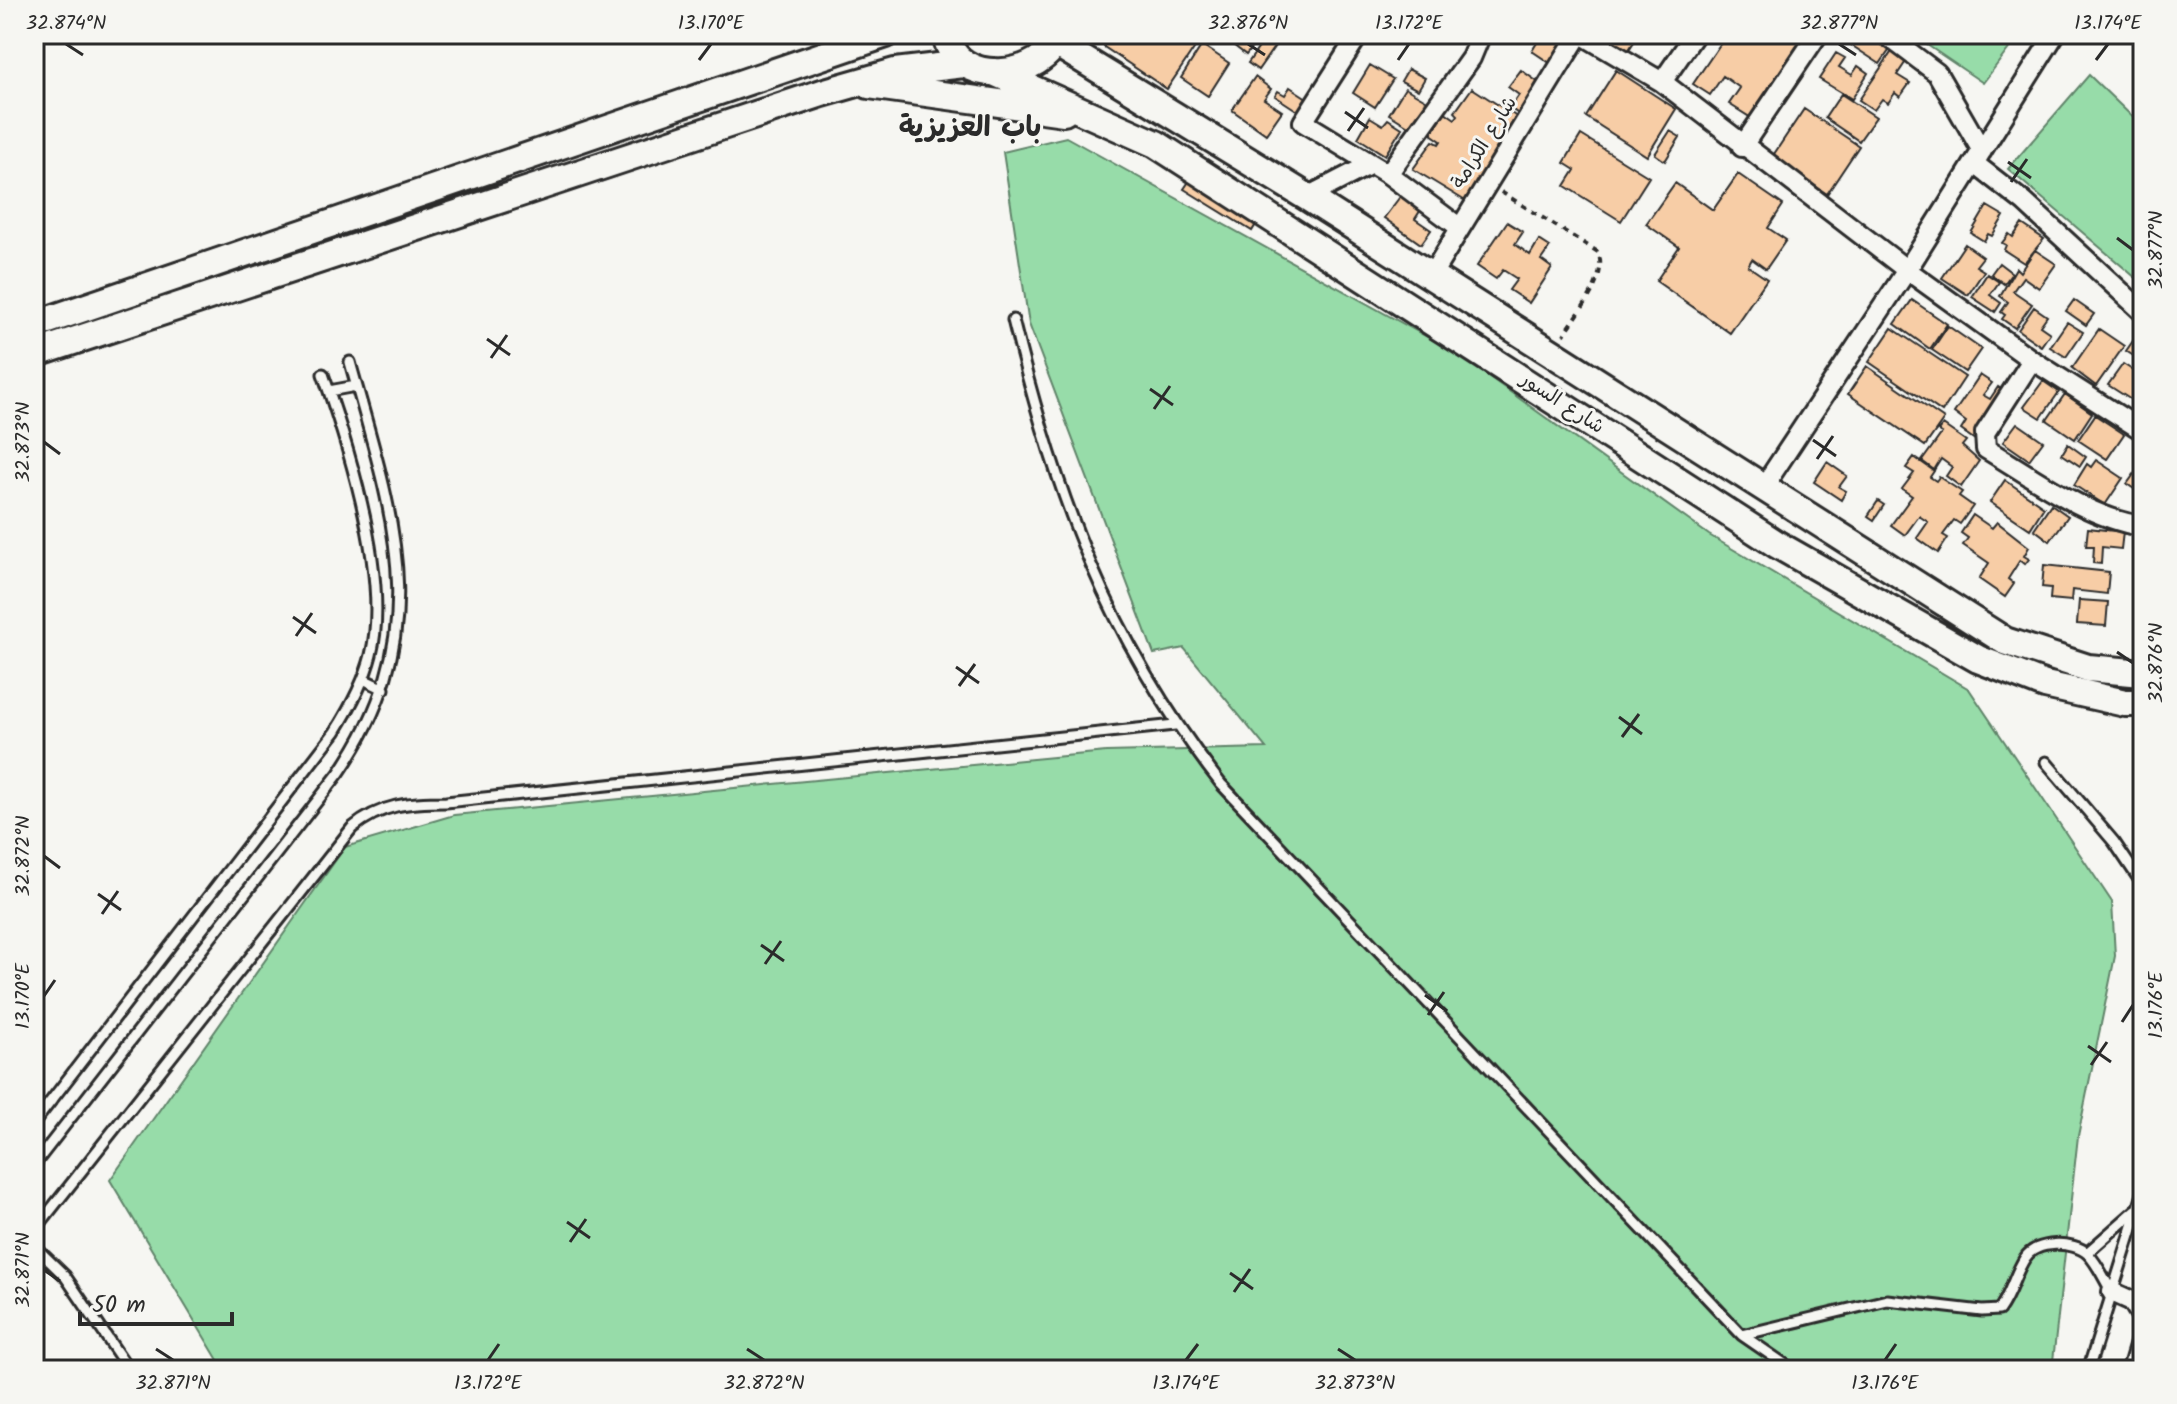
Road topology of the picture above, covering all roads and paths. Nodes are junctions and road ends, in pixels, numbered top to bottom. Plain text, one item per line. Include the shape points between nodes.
1 (829, 34) edge
2 (886, 34) edge
3 (1359, 34) edge
4 (1481, 34) edge
5 (1580, 34) edge
6 (1695, 34) edge
7 (1818, 34) edge
8 (1885, 34) edge
9 (2055, 34) edge
10 (944, 36) edge
11 (1057, 38) edge
12 (814, 58) junction
13 (964, 64) junction
14 (994, 72) junction
15 (1662, 82) junction
16 (854, 83) junction
17 (1093, 116) junction
18 (1742, 147) junction
19 (1978, 157) junction
20 (1369, 165) junction
21 (1388, 174) junction
22 (1486, 182) junction
23 (1307, 197) junction
24 (1459, 227) junction
25 (1907, 270) junction
26 (1431, 276) junction
27 (2143, 312) edge
28 (1013, 320) dead end
29 (34, 325) edge
30 (1553, 353) junction
31 (34, 354) edge
32 (2032, 360) junction
33 (350, 362) dead end
34 (323, 374) dead end
35 (356, 386) junction
36 (329, 391) junction
37 (2143, 431) edge
38 (1764, 486) junction
39 (2142, 525) edge
40 (2143, 673) edge
41 (363, 679) junction
42 (384, 689) junction
43 (2143, 703) edge
44 (1175, 725) junction
45 (2046, 762) dead end
46 (2143, 885) edge
47 (34, 1123) edge
48 (34, 1165) edge
49 (2143, 1194) edge
50 (2139, 1207) junction
51 (34, 1231) edge
52 (34, 1246) edge
53 (2087, 1253) junction
54 (2112, 1292) junction
55 (2143, 1319) edge
56 (2143, 1333) edge
57 (1742, 1335) junction
58 (129, 1370) edge
59 (1793, 1370) edge
60 (2088, 1370) edge
61 (2132, 1370) edge

1 - 12 main road
2 - 12 main road
3 - 20 street via 1303,122
4 - 21 street via 1471,58
5 - 15 street
5 - 22 street, شارع الكرامة
6 - 15 street
7 - 18 street
8 - 19 street via 1937,73
9 - 19 street
10 - 13 main road
11 - 14 main road via 1050,54 1030,67
11 - 23 main road, شارع السور
12 - 29 main road
13 - 14 main road
13 - 16 main road
14 - 17 main road, شارع السور
15 - 18 street
16 - 17 main road
16 - 31 main road
17 - 43 main road, شارع السور via 1169,152 1778,545 1897,613 2011,673 2082,694
18 - 25 street
19 - 25 street
19 - 27 street
20 - 21 street
20 - 23 street
21 - 24 street
22 - 24 street, شارع الكرامة
22 - 30 path via 1590,246 1601,260 1597,281
23 - 26 main road, شارع السور
24 - 26 street, شارع الكرامة
25 - 32 street
25 - 38 street
26 - 30 main road, شارع السور
28 - 44 lane via 1039,427 1075,530 1120,630
30 - 38 main road, شارع السور
32 - 37 street
32 - 39 street via 1985,433 1986,449 2092,509
33 - 35 lane
34 - 36 lane
35 - 36 lane
35 - 42 lane via 398,568 397,630
36 - 41 lane via 374,572 376,626
38 - 40 main road, شارع السور via 2005,641 2088,668
41 - 42 lane
41 - 47 lane via 335,732
42 - 48 lane via 339,773
44 - 51 lane via 396,804 371,812 352,828
44 - 57 lane via 1221,784
45 - 46 lane
49 - 50 lane
50 - 53 lane
50 - 54 lane
52 - 58 lane via 65,1276
53 - 54 lane
53 - 57 lane via 2064,1245 2040,1245 2025,1257 1999,1310 1887,1300
54 - 55 street via 2132,1301
54 - 60 lane
56 - 61 street
57 - 59 lane

